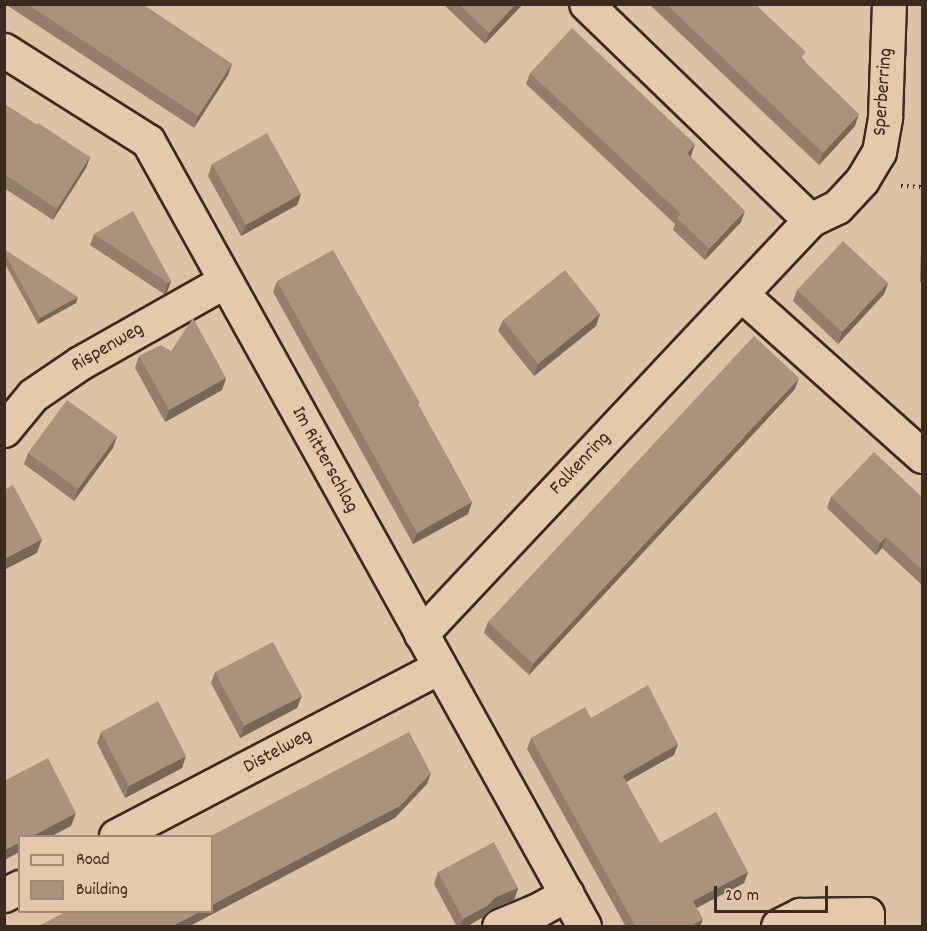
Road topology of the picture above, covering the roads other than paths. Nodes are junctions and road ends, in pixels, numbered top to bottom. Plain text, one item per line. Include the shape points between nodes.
1 (586, 4) edge
2 (889, 4) edge
3 (4, 50) edge
4 (810, 220) junction
5 (225, 281) junction
6 (741, 294) junction
7 (4, 430) edge
8 (922, 456) edge
9 (421, 634) junction
10 (439, 667) junction
11 (120, 835) edge
12 (18, 888) edge
13 (567, 894) junction
14 (4, 895) edge
15 (499, 927) edge
16 (585, 927) edge
17 (778, 927) edge
18 (867, 927) edge

1 - 4 street
2 - 4 street, Sperberring via 885,117 879,152 862,180 837,207
3 - 5 street, Im Ritterschlag via 148,141
4 - 6 street, Falkenring
5 - 7 street, Rispenweg via 33,394
5 - 9 street, Im Ritterschlag
6 - 8 street
6 - 9 street, Falkenring
9 - 10 street, Im Ritterschlag
10 - 11 street, Distelweg
10 - 13 street, Im Ritterschlag
12 - 14 street
13 - 15 street
13 - 16 street, Im Ritterschlag
17 - 18 street via 800,915 867,914

